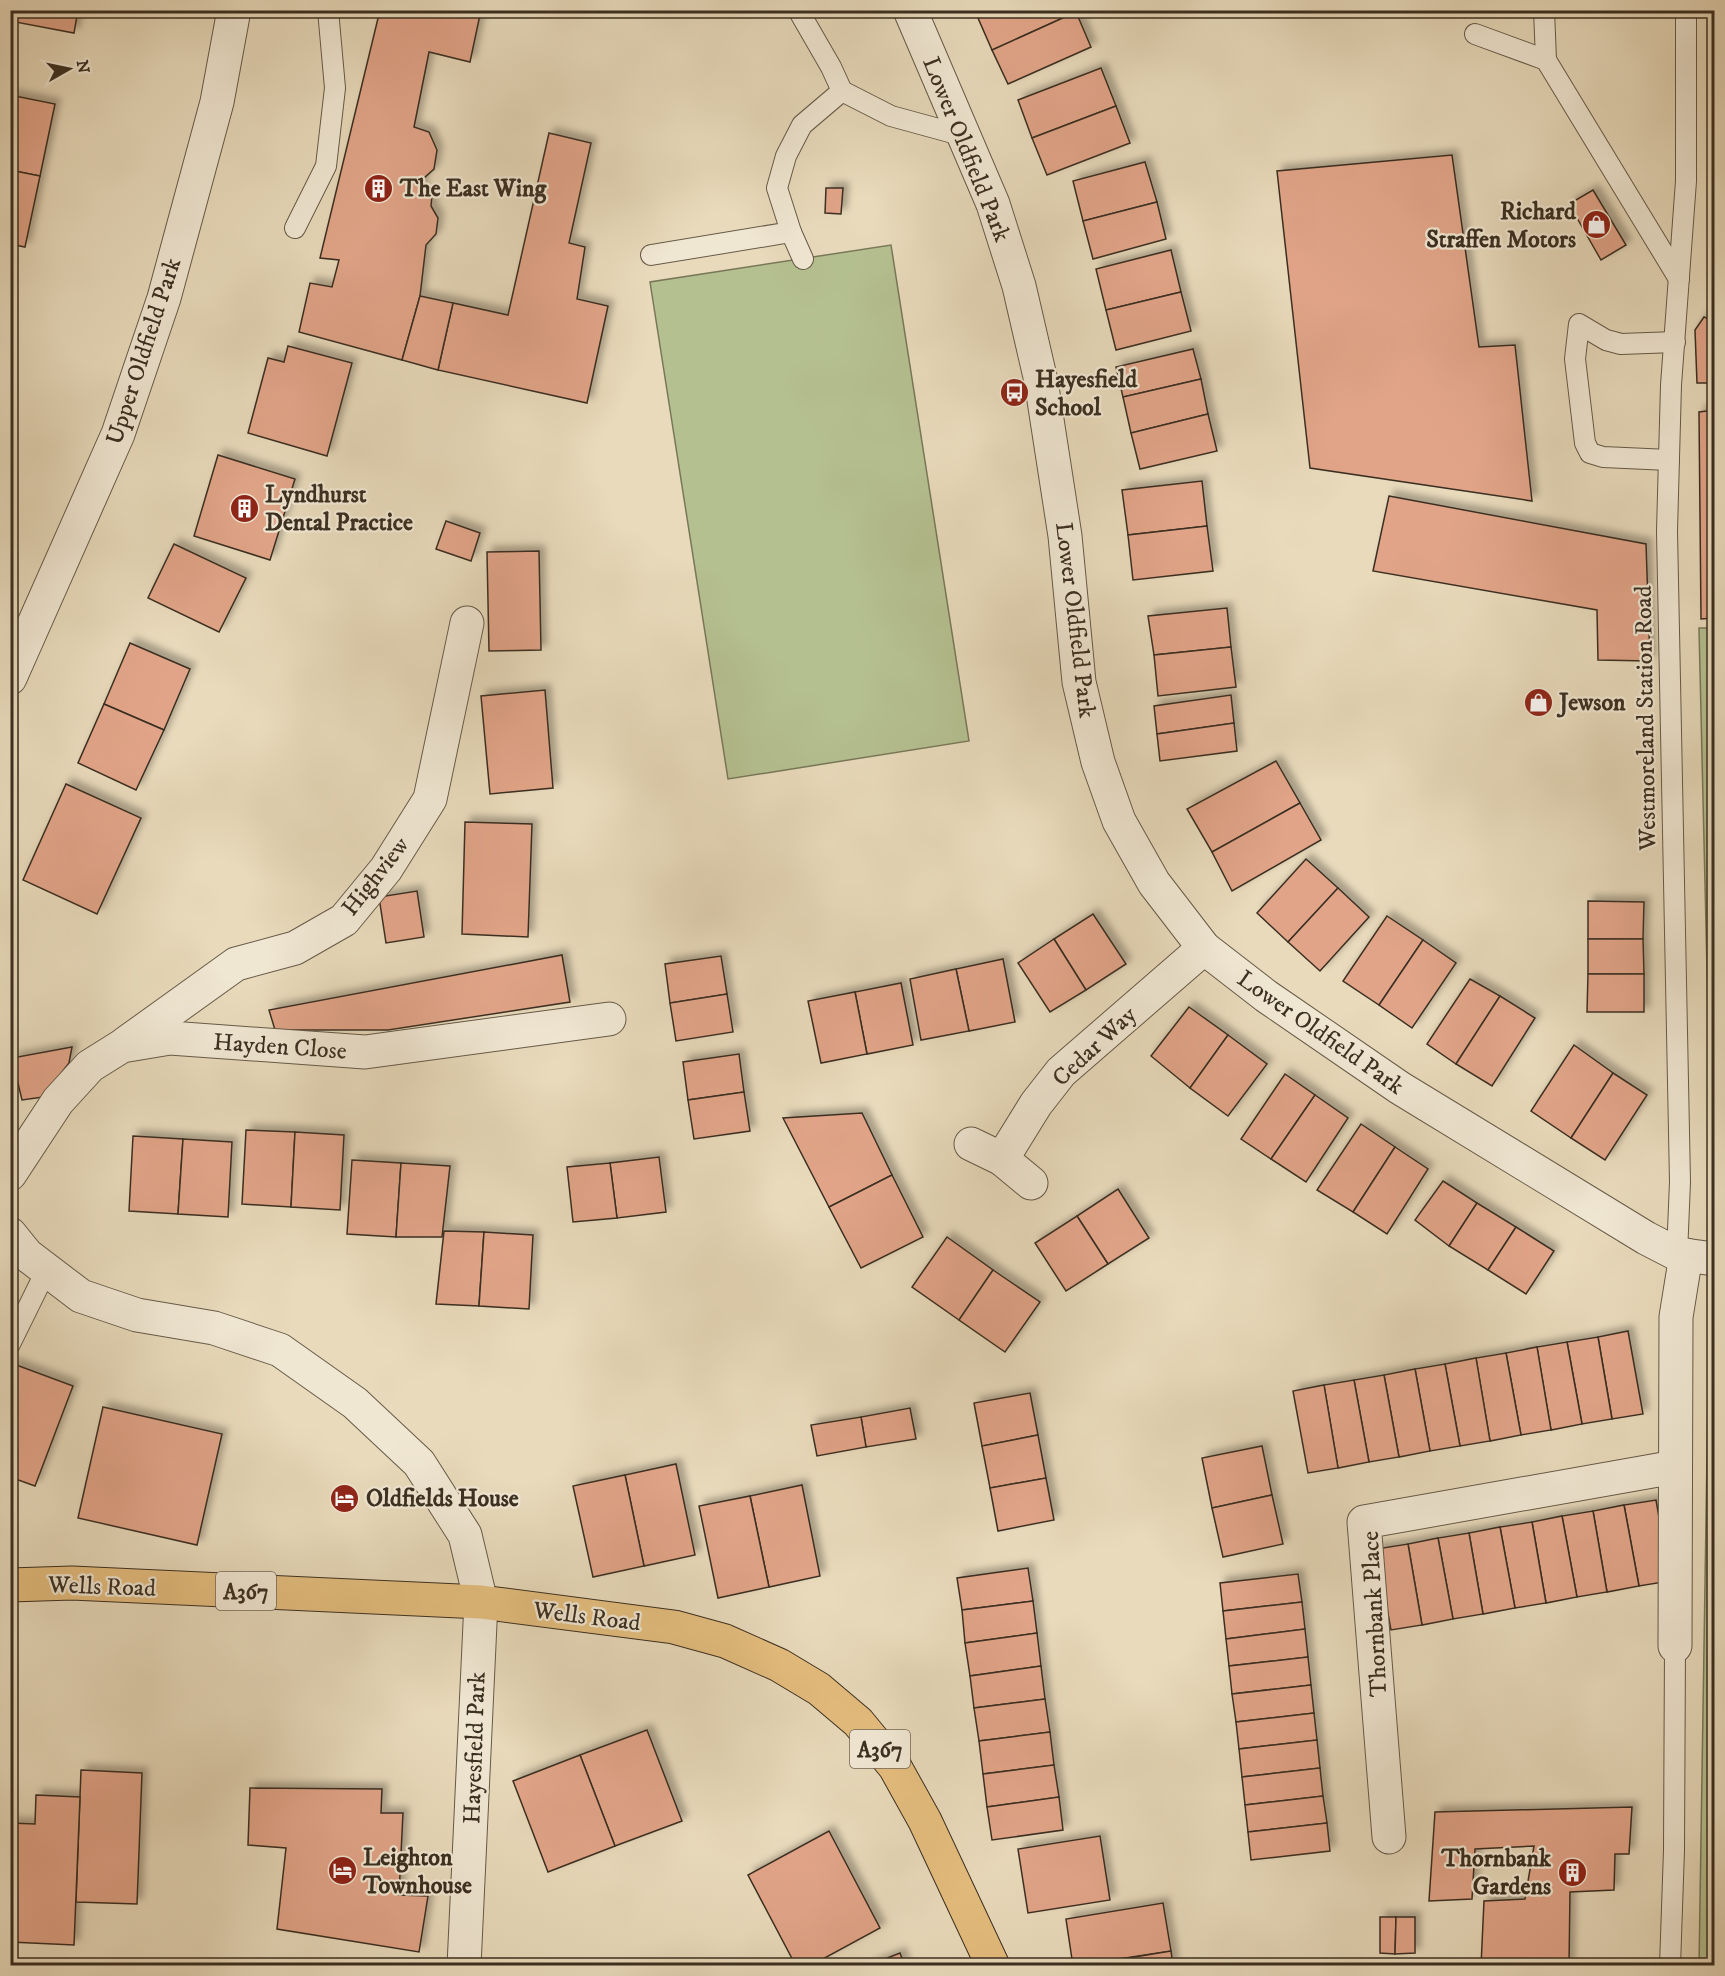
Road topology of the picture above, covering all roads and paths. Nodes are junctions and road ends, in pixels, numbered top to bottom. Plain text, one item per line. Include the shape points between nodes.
1 (234, 10) edge
2 (328, 10) edge
3 (801, 10) edge
4 (909, 10) edge
5 (1544, 10) edge
6 (1686, 10) edge
7 (1475, 34) dead end
8 (1546, 60) junction
9 (842, 91) junction
10 (964, 136) junction
11 (295, 228) dead end
12 (791, 231) junction
13 (651, 255) dead end
14 (803, 258) dead end
15 (1679, 279) junction
16 (1675, 342) junction
17 (1669, 460) junction
18 (467, 623) dead end
19 (10, 678) edge
20 (1204, 948) junction
21 (612, 1020) dead end
22 (122, 1046) junction
23 (971, 1144) dead end
24 (1002, 1159) junction
25 (10, 1174) edge
26 (1031, 1183) dead end
27 (10, 1234) edge
28 (1693, 1256) edge
29 (46, 1271) junction
30 (10, 1344) edge
31 (1675, 1467) junction
32 (10, 1585) edge
33 (481, 1602) junction
34 (1675, 1646) joint
35 (1389, 1837) dead end
36 (464, 1965) edge
37 (993, 1965) edge
38 (1671, 1965) edge

1 - 19 street, Upper Oldfield Park via 217,102 164,298 118,435
2 - 11 lane via 334,88 326,166
3 - 9 lane
4 - 10 street, Lower Oldfield Park
5 - 8 lane
6 - 15 lane, Westmoreland Station Road via 1686,181
7 - 8 lane
8 - 15 lane
9 - 10 lane via 891,116
9 - 12 lane via 802,125 786,156 777,188
10 - 20 street, Lower Oldfield Park via 1013,265 1041,381 1065,536 1079,682 1098,762 1119,821 1154,883
12 - 13 lane
12 - 14 lane
15 - 16 lane, Westmoreland Station Road
16 - 17 lane, Westmoreland Station Road
16 - 17 lane via 1621,344 1580,324 1575,358 1585,443 1590,453
17 - 28 lane, Westmoreland Station Road via 1667,531 1680,1182
18 - 22 street, Highview via 430,799 386,869 344,920 295,948 236,964
20 - 24 street, Cedar Way via 1061,1072
20 - 28 street, Lower Oldfield Park via 1266,996 1400,1088 1646,1238
21 - 22 street, Hayden Close via 365,1052 170,1038
22 - 25 street, Hayden Close via 90,1066 58,1101
23 - 24 street
24 - 26 street
27 - 29 street
28 - 31 street via 1676,1317
29 - 30 lane
29 - 33 street via 81,1296 137,1316 214,1328 280,1350 355,1403 418,1463 465,1535
31 - 34 street
31 - 35 street, Thornbank Place via 1364,1522
32 - 33 main road, Wells Road / A367 via 72,1584
33 - 36 street, Hayesfield Park
33 - 37 main road, Wells Road / A367 via 674,1627 725,1641 779,1665 819,1689 858,1722 895,1767
34 - 38 lane

